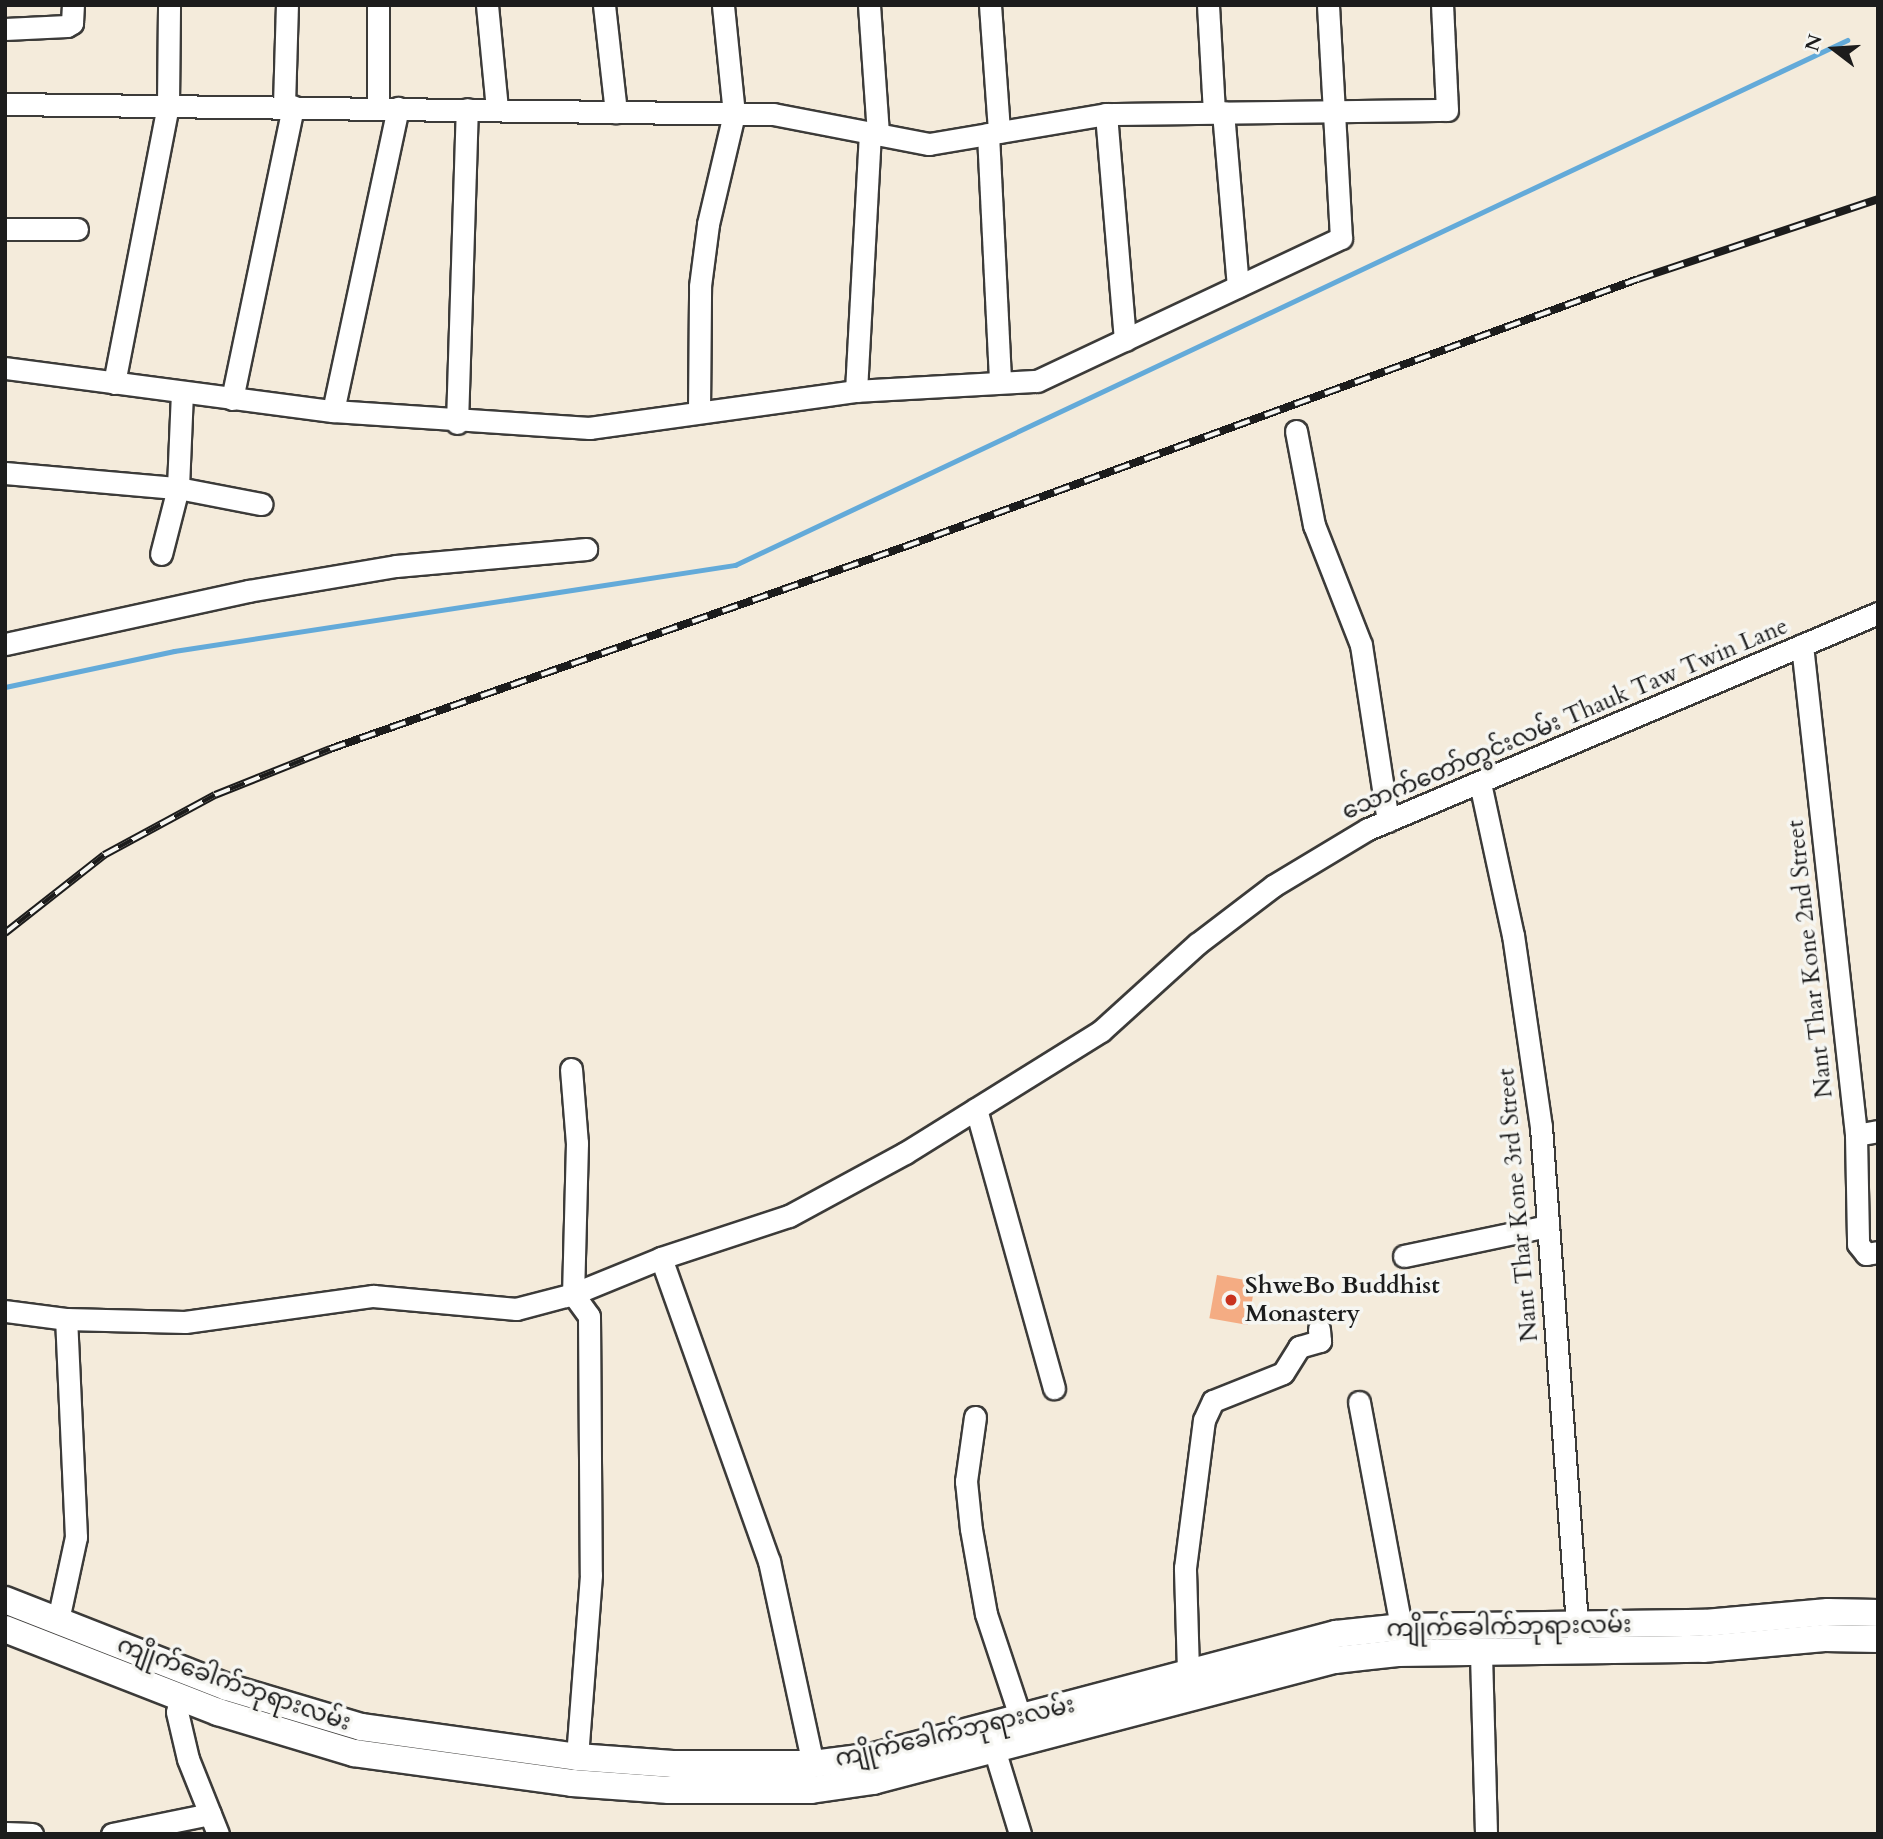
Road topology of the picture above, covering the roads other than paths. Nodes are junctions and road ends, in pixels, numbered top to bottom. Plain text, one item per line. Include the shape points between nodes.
1 (73, 5) edge
2 (169, 5) edge
3 (288, 5) edge
4 (378, 5) edge
5 (487, 5) edge
6 (604, 5) edge
7 (723, 5) edge
8 (869, 5) edge
9 (990, 5) edge
10 (1208, 5) edge
11 (1328, 5) edge
12 (1442, 5) edge
13 (5, 29) edge
14 (5, 104) edge
15 (168, 104) junction
16 (288, 106) junction
17 (388, 107) junction
18 (467, 109) junction
19 (497, 109) junction
20 (1335, 110) junction
21 (616, 112) junction
22 (1219, 112) junction
23 (734, 114) junction
24 (1106, 114) junction
25 (993, 133) junction
26 (874, 135) junction
27 (5, 229) edge
28 (77, 229) dead end
29 (1238, 286) junction
30 (1125, 340) junction
31 (5, 368) edge
32 (1000, 382) junction
33 (114, 383) junction
34 (856, 391) junction
35 (182, 392) junction
36 (232, 400) junction
37 (333, 411) junction
38 (699, 412) junction
39 (457, 423) junction
40 (1296, 431) dead end
41 (5, 473) edge
42 (178, 488) junction
43 (261, 504) dead end
44 (586, 549) dead end
45 (162, 554) dead end
46 (1878, 613) edge
47 (5, 645) edge
48 (1802, 645) junction
49 (1480, 783) junction
50 (1388, 821) junction
51 (571, 1069) dead end
52 (976, 1109) junction
53 (1878, 1130) edge
54 (1856, 1135) junction
55 (1548, 1226) junction
56 (1878, 1252) edge
57 (1404, 1256) dead end
58 (661, 1258) junction
59 (573, 1294) junction
60 (5, 1311) edge
61 (66, 1319) junction
62 (1319, 1329) dead end
63 (1054, 1388) dead end
64 (1359, 1402) dead end
65 (975, 1417) dead end
66 (5, 1601) edge
67 (1878, 1613) edge
68 (58, 1620) junction
69 (1401, 1627) junction
70 (5, 1629) edge
71 (1578, 1639) junction
72 (1878, 1639) edge
73 (1481, 1654) junction
74 (1188, 1671) junction
75 (180, 1698) junction
76 (1021, 1719) junction
77 (995, 1752) junction
78 (577, 1757) junction
79 (813, 1765) junction
80 (214, 1824) edge
81 (5, 1832) edge
82 (32, 1834) edge
83 (112, 1834) edge
84 (1020, 1834) edge
85 (1486, 1834) edge

1 - 13 street via 72,23 67,26
2 - 15 street
3 - 16 street
4 - 17 street
5 - 19 street
6 - 21 street
7 - 23 street
8 - 26 street
9 - 25 street
10 - 22 street
11 - 20 street
12 - 20 street via 1447,110
14 - 15 street
15 - 16 street
15 - 33 street
16 - 17 street
16 - 36 street
17 - 18 street
17 - 37 street
18 - 19 street
18 - 39 street
19 - 21 street
20 - 22 street
20 - 29 street via 1341,237
21 - 23 street
22 - 24 street
22 - 29 street
23 - 26 street via 773,114
23 - 38 street via 708,224 700,286
24 - 25 street
24 - 30 street
25 - 26 street via 929,144
25 - 32 street
26 - 34 street
27 - 28 street
29 - 30 street
30 - 32 street via 1037,381
31 - 33 street
32 - 34 street
33 - 35 street
34 - 38 street
35 - 36 street
35 - 42 street
36 - 37 street
37 - 39 street
38 - 39 street via 589,428
40 - 50 street via 1314,525 1361,645
41 - 42 street
42 - 43 street
42 - 45 street
44 - 47 street via 396,566 248,591
46 - 48 street, သောက်တော်တွင်းလမ်း Thauk Taw Twin Lane
48 - 49 street, သောက်တော်တွင်းလမ်း Thauk Taw Twin Lane
48 - 54 street, Nant Thar Kone 2nd Street
49 - 50 street, သောက်တော်တွင်းလမ်း Thauk Taw Twin Lane
49 - 55 street, Nant Thar Kone 3rd Street via 1513,935 1541,1127
50 - 52 street, သောက်တော်တွင်းလမ်း Thauk Taw Twin Lane via 1273,886 1197,944 1101,1031
51 - 59 street via 577,1143
52 - 58 street, သောက်တော်တွင်းလမ်း Thauk Taw Twin Lane via 789,1216
52 - 63 street
53 - 54 street
54 - 56 street, Nant Thar Kone 2nd Street via 1858,1244 1866,1254
55 - 57 street
55 - 71 street, Nant Thar Kone 3rd Street
58 - 59 street, သောက်တော်တွင်းလမ်း Thauk Taw Twin Lane
58 - 79 street via 769,1561
59 - 61 street, သောက်တော်တွင်းလမ်း Thauk Taw Twin Lane via 516,1309 373,1296 185,1322
59 - 78 street via 589,1316 590,1589
60 - 61 street, သောက်တော်တွင်းလမ်း Thauk Taw Twin Lane
61 - 68 street via 76,1537
62 - 74 street via 1320,1341 1299,1348 1283,1373 1213,1401 1204,1420 1185,1568
64 - 69 street
65 - 76 street via 966,1481 971,1529 986,1614
66 - 68 main road, ကျိုက်ခေါက်ဘုရားလမ်း
67 - 71 main road, ကျိုက်ခေါက်ဘုရားလမ်း via 1828,1612
68 - 78 main road, ကျိုက်ခေါက်ဘုရားလမ်း via 227,1686 361,1727
69 - 71 main road, ကျိုက်ခေါက်ဘုရားလမ်း
69 - 74 main road, ကျိုက်ခေါက်ဘုရားလမ်း via 1336,1634
70 - 75 main road, ကျိုက်ခေါက်ဘုရားလမ်း
71 - 72 main road, ကျိုက်ခေါက်ဘုရားလမ်း via 1703,1649 1825,1638
71 - 73 main road, ကျိုက်ခေါက်ဘုရားလမ်း
73 - 77 main road, ကျိုက်ခေါက်ဘုရားလမ်း via 1398,1653 1335,1660
73 - 85 street
74 - 76 main road, ကျိုက်ခေါက်ဘုရားလမ်း
75 - 77 main road, ကျိုက်ခေါက်ဘုရားလမ်း via 354,1753 572,1783 669,1790 811,1790 873,1781
75 - 80 street via 177,1712 188,1759
76 - 79 main road, ကျိုက်ခေါက်ဘုရားလမ်း via 874,1756
77 - 84 street
78 - 79 main road, ကျိုက်ခေါက်ဘုရားလမ်း via 673,1764
80 - 83 street
81 - 82 street

